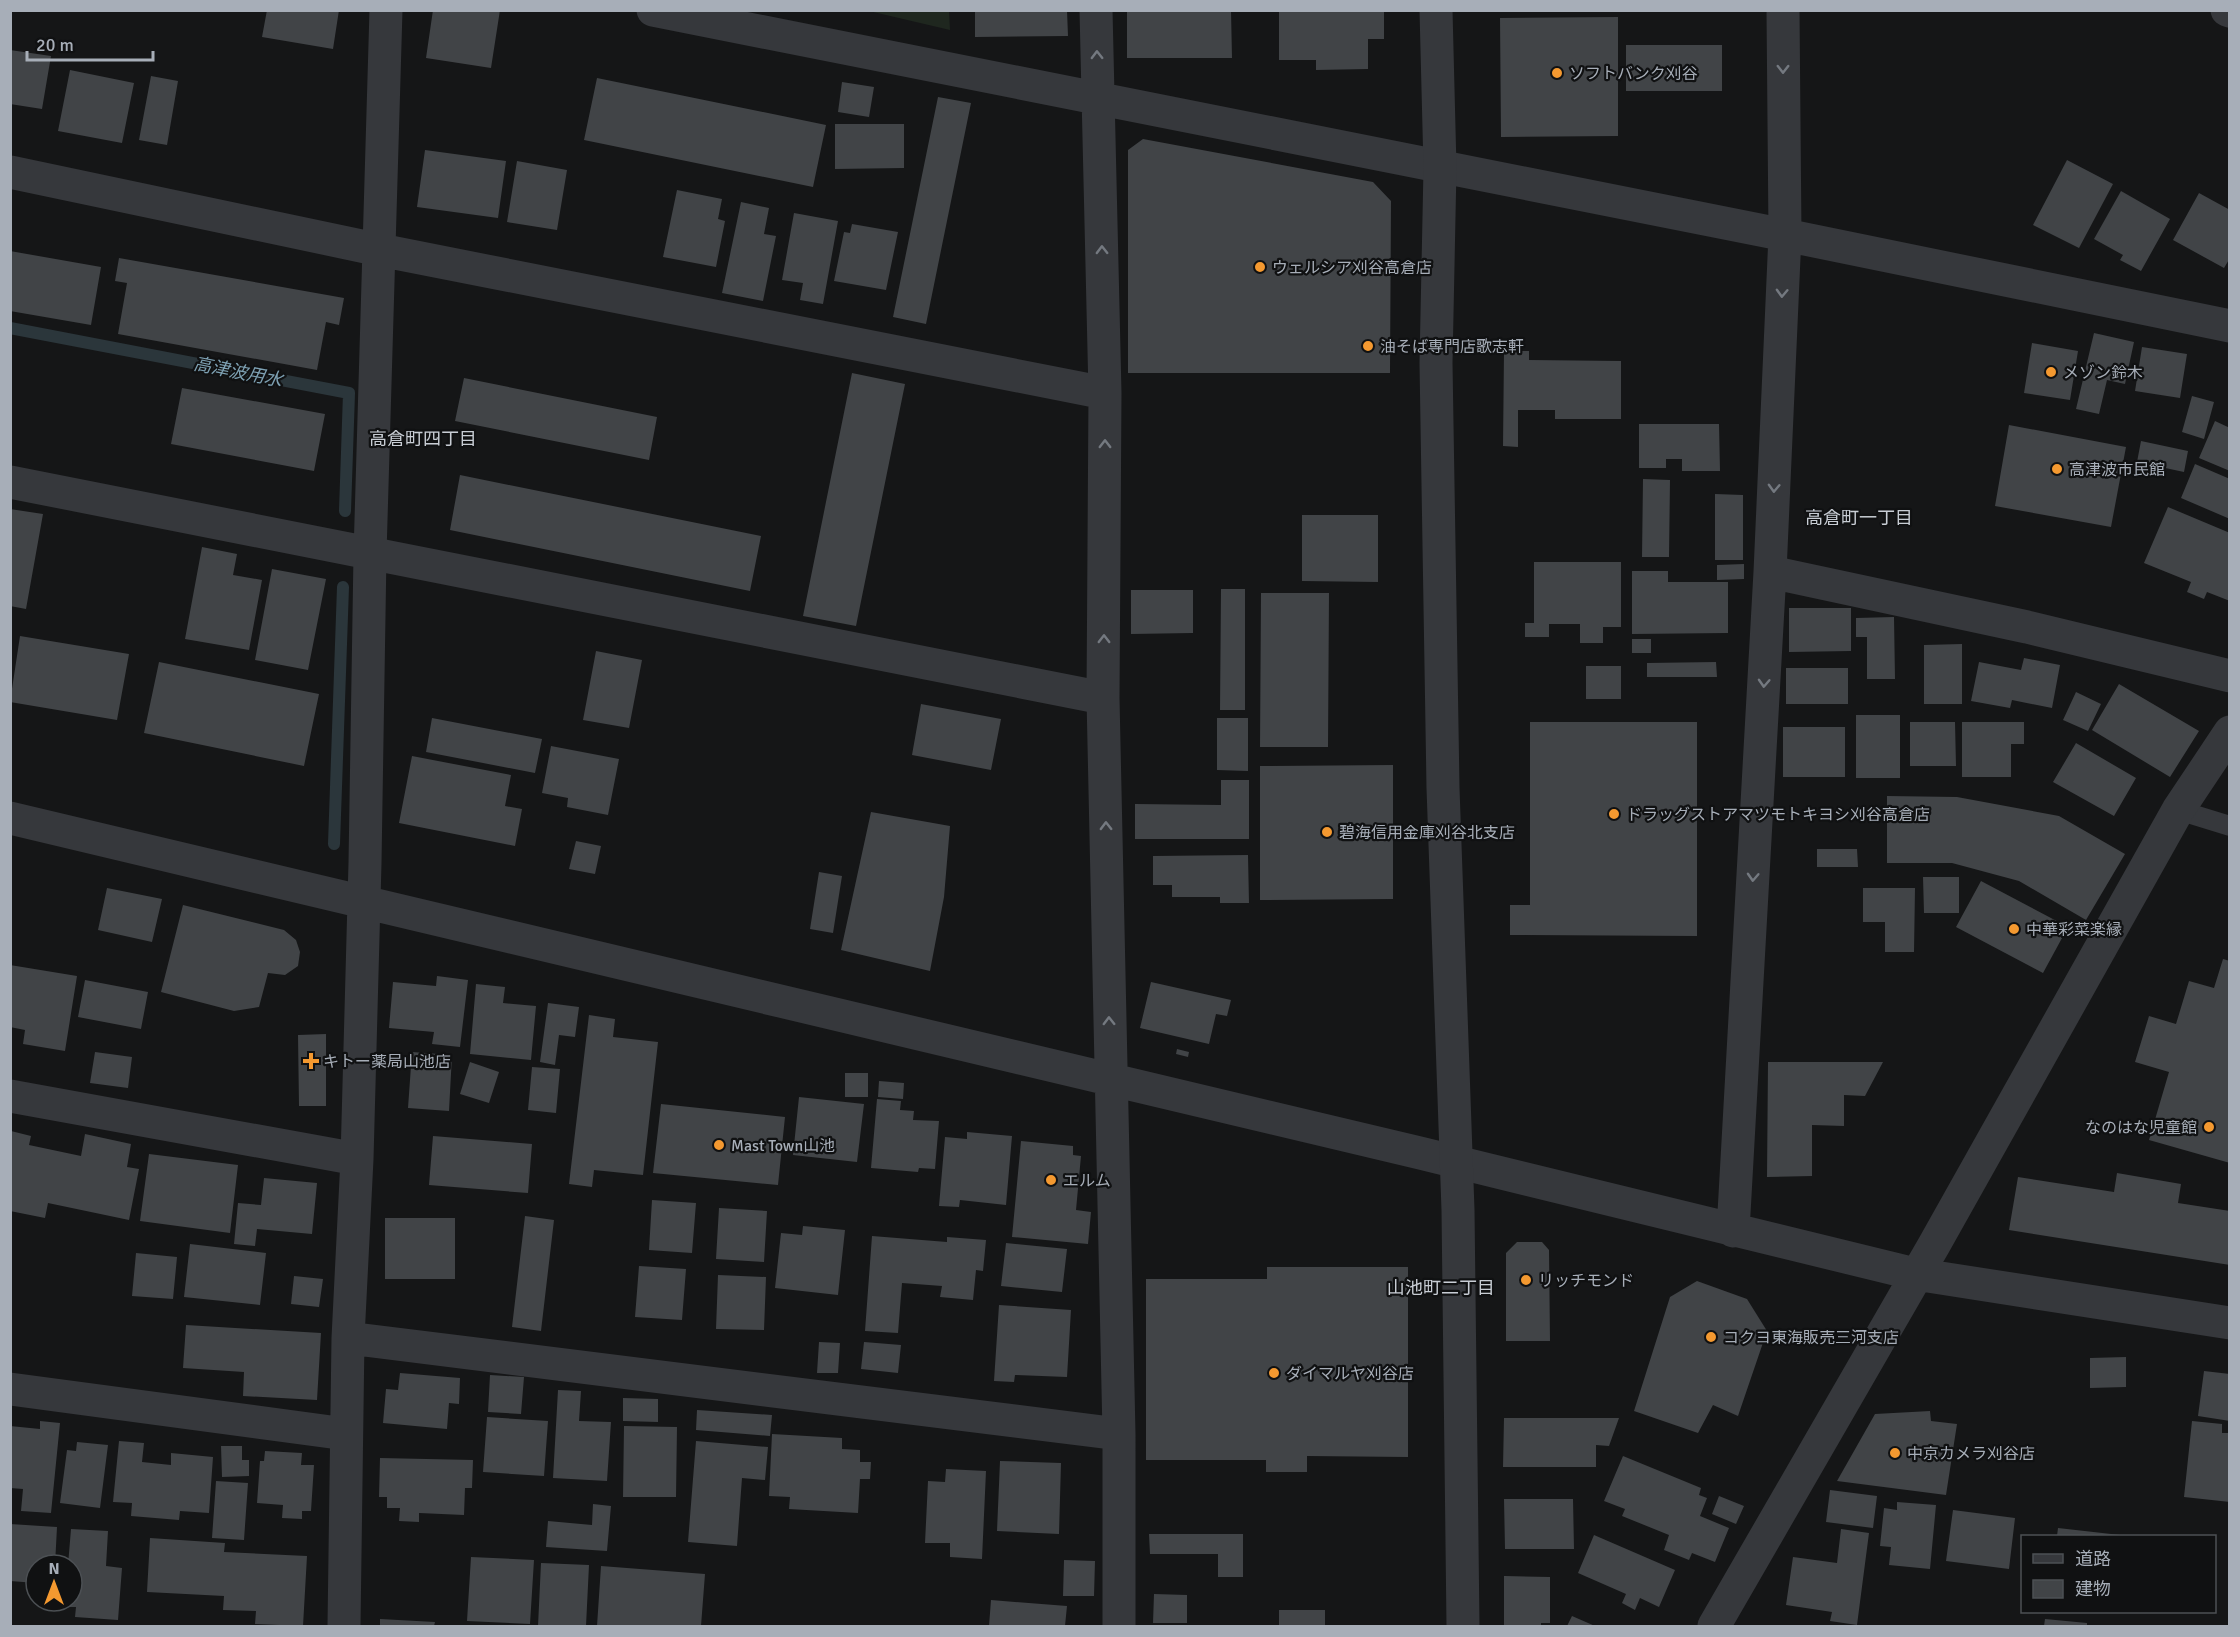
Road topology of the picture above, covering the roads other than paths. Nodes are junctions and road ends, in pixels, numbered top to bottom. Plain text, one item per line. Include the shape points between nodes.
1 (386, 10) edge
2 (653, 10) edge
3 (1096, 10) edge
4 (1436, 10) edge
5 (1783, 10) edge
6 (1098, 99) junction
7 (1440, 168) junction
8 (10, 172) edge
9 (1785, 235) junction
10 (380, 250) junction
11 (2229, 326) edge
12 (1105, 393) junction
13 (10, 482) edge
14 (370, 554) junction
15 (1770, 572) junction
16 (2229, 676) edge
17 (1103, 698) junction
18 (2229, 732) edge
19 (2178, 810) junction
20 (10, 818) edge
21 (2229, 826) edge
22 (363, 902) junction
23 (1110, 1079) junction
24 (10, 1096) edge
25 (357, 1159) junction
26 (1455, 1162) junction
27 (1733, 1231) junction
28 (1915, 1274) junction
29 (2229, 1323) edge
30 (348, 1338) junction
31 (10, 1389) edge
32 (346, 1434) junction
33 (1119, 1434) junction
34 (344, 1626) edge
35 (1119, 1626) edge
36 (1463, 1626) edge
37 (1714, 1626) edge

1 - 10 street
2 - 6 street
6 -> 3 street
4 - 7 street
5 -> 9 street
6 - 7 street
12 -> 6 street
7 - 9 street
7 - 26 street via 1436,363 1443,788
8 - 10 street
9 - 11 street
9 -> 15 street
10 - 12 street
10 - 14 street
17 -> 12 street
13 - 14 street
14 - 17 street
14 - 22 street
15 - 16 street
15 -> 27 street
23 -> 17 street
18 - 19 street
19 - 21 lane
19 - 28 street
20 - 22 street
22 - 23 street
22 - 25 street
23 - 26 street
23 - 33 street
24 - 25 street
25 - 30 street
26 - 27 street
26 - 36 street
27 - 28 street
28 - 29 street
28 - 37 street
30 - 32 street
30 - 33 street
31 - 32 street
32 - 34 street
33 - 35 street

